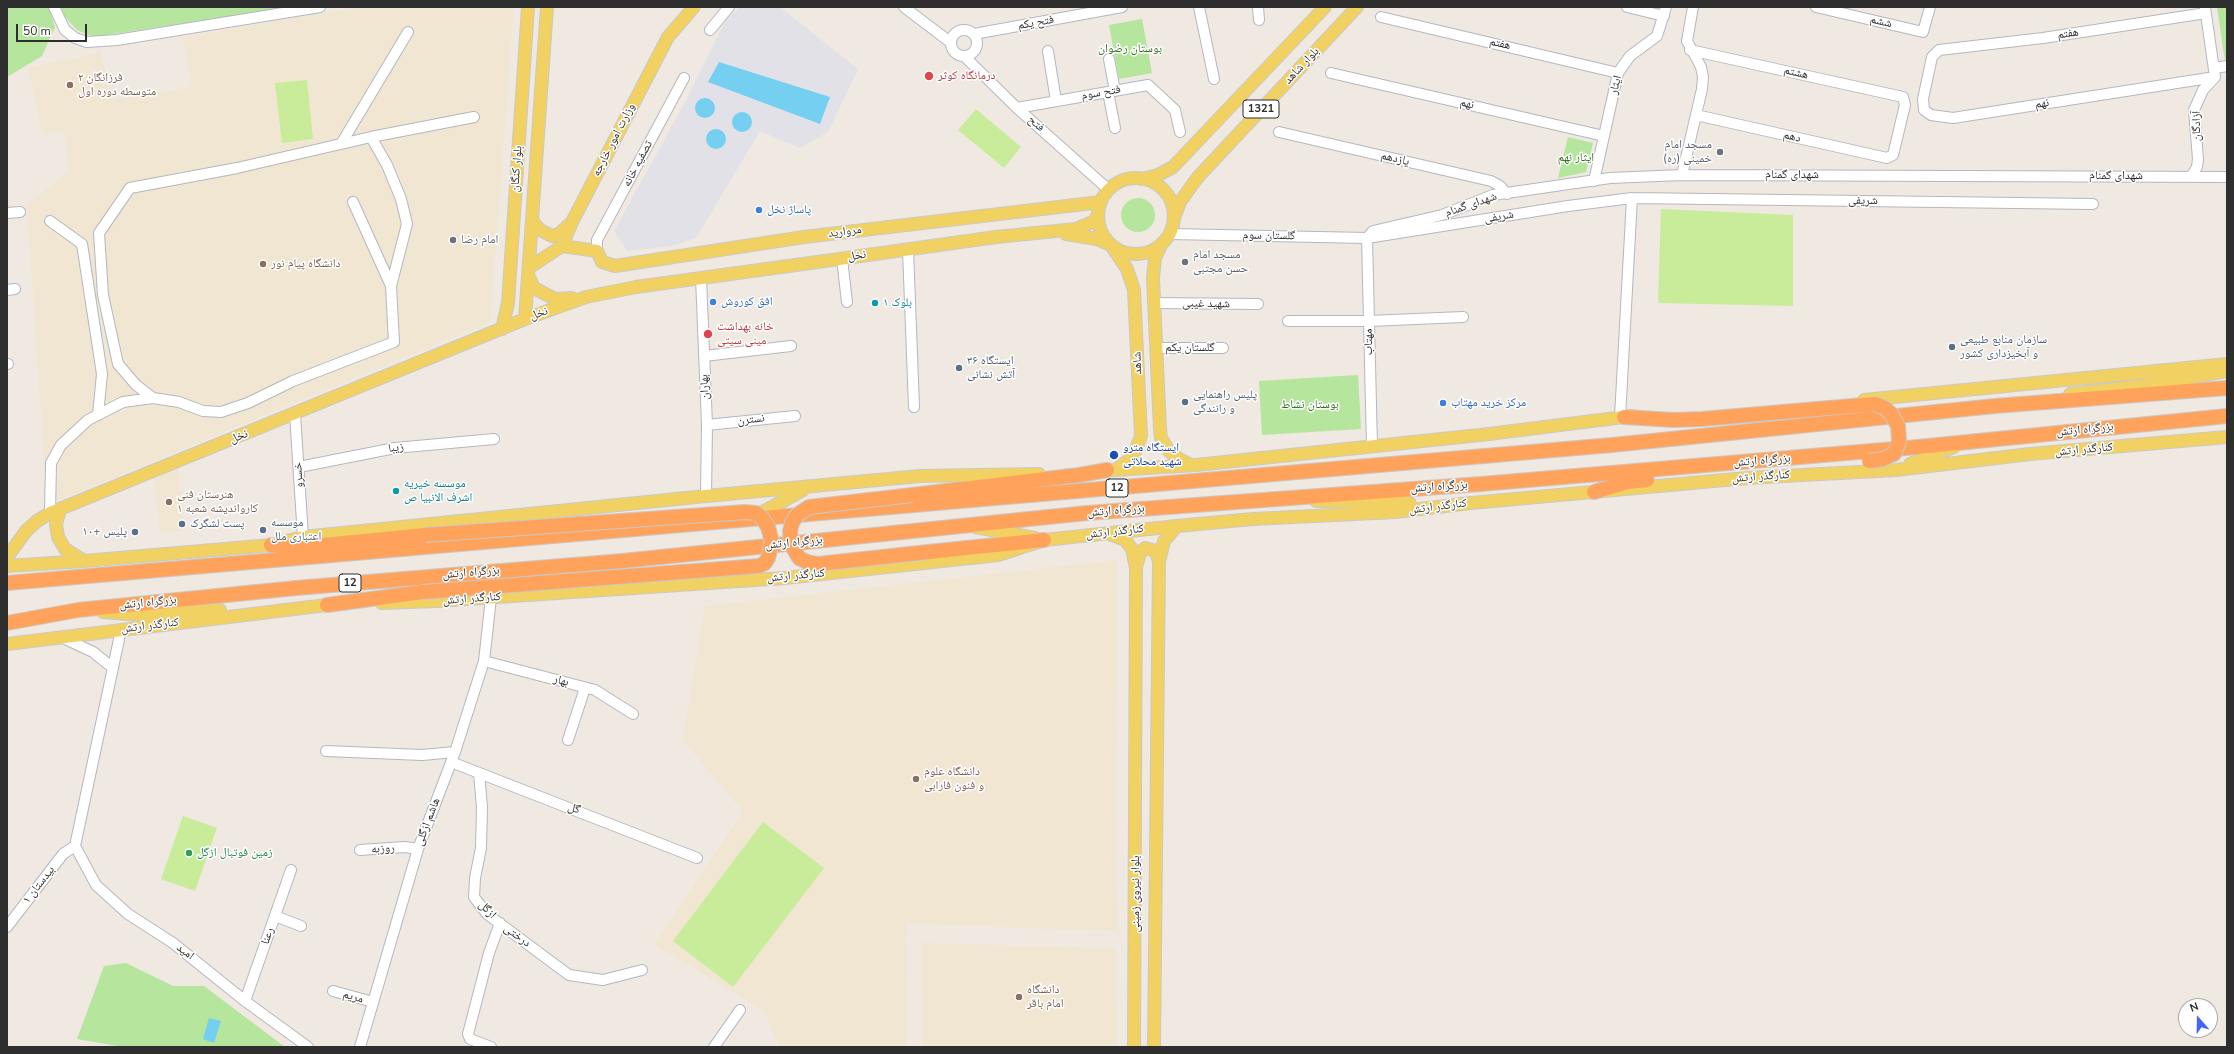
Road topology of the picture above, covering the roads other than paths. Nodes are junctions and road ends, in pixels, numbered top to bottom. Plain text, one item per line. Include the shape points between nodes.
1 (54, 7) edge
2 (320, 7) edge
3 (528, 7) edge
4 (548, 7) edge
5 (694, 7) edge
6 (729, 7) edge
7 (904, 7) edge
8 (1122, 7) edge
9 (1200, 7) edge
10 (1258, 7) edge
11 (1325, 7) edge
12 (1357, 7) edge
13 (1627, 7) edge
14 (1693, 7) edge
15 (1816, 7) edge
16 (1930, 7) edge
17 (2206, 10) edge
18 (1665, 11) edge
19 (1381, 17) dead end
20 (1259, 20) dead end
21 (710, 30) dead end
22 (408, 32) dead end
23 (974, 34) junction
24 (950, 42) junction
25 (1690, 50) junction
26 (1048, 51) dead end
27 (964, 56) junction
28 (1932, 57) joint
29 (1109, 59) dead end
30 (2227, 66) edge
31 (2215, 72) junction
32 (1331, 73) dead end
33 (1618, 74) junction
34 (684, 78) dead end
35 (1214, 79) dead end
36 (1111, 91) junction
37 (1056, 101) junction
38 (1017, 108) junction
39 (1696, 115) junction
40 (474, 117) dead end
41 (1115, 128) dead end
42 (1180, 132) dead end
43 (1279, 132) dead end
44 (1604, 136) junction
45 (371, 138) junction
46 (341, 144) junction
47 (1887, 158) joint
48 (1682, 175) junction
49 (516, 177) junction
50 (2191, 177) junction
51 (2227, 177) edge
52 (1141, 179) junction
53 (536, 180) junction
54 (1594, 181) junction
55 (1109, 190) junction
56 (1507, 194) junction
57 (1632, 198) junction
58 (353, 202) dead end
59 (2093, 204) dead end
60 (1100, 207) junction
61 (20, 212) dead end
62 (7, 213) edge
63 (1174, 218) junction
64 (50, 222) dead end
65 (572, 222) junction
66 (534, 223) junction
67 (1049, 232) junction
68 (1166, 238) junction
69 (1367, 238) junction
70 (1111, 245) junction
71 (562, 246) junction
72 (908, 250) junction
73 (596, 251) junction
74 (842, 258) junction
75 (530, 267) junction
76 (700, 278) junction
77 (530, 279) junction
78 (391, 286) junction
79 (528, 295) junction
80 (586, 297) junction
81 (848, 302) dead end
82 (508, 303) junction
83 (1154, 303) junction
84 (1258, 304) dead end
85 (1463, 317) dead end
86 (526, 320) junction
87 (1288, 321) dead end
88 (1369, 321) junction
89 (502, 329) junction
90 (791, 346) dead end
91 (1156, 348) junction
92 (1223, 348) dead end
93 (704, 356) junction
94 (2227, 364) edge
95 (2227, 371) edge
96 (2227, 388) edge
97 (153, 398) junction
98 (1995, 406) junction
99 (914, 408) dead end
100 (296, 414) junction
101 (98, 415) junction
102 (795, 416) dead end
103 (2227, 416) edge
104 (1622, 417) junction
105 (707, 425) junction
106 (1160, 429) junction
107 (1141, 430) junction
108 (2227, 437) edge
109 (494, 439) dead end
110 (1975, 441) junction
111 (1372, 446) junction
112 (1196, 465) junction
113 (298, 467) junction
114 (1107, 470) junction
115 (1896, 470) junction
116 (807, 487) junction
117 (1594, 492) junction
118 (706, 496) junction
119 (1267, 499) junction
120 (1471, 503) junction
121 (55, 512) junction
122 (749, 520) junction
123 (966, 525) junction
124 (1177, 526) junction
125 (1108, 533) junction
126 (303, 537) junction
127 (1044, 540) junction
128 (271, 544) junction
129 (7, 557) edge
130 (84, 561) junction
131 (1158, 562) junction
132 (7, 566) edge
133 (1136, 568) junction
134 (7, 584) edge
135 (491, 598) junction
136 (327, 605) junction
137 (78, 610) junction
138 (7, 615) edge
139 (7, 623) edge
140 (121, 630) junction
141 (61, 637) junction
142 (7, 644) edge
143 (484, 661) junction
144 (113, 668) junction
145 (585, 688) junction
146 (633, 714) dead end
147 (568, 740) dead end
148 (1137, 742) junction
149 (1157, 742) junction
150 (326, 751) dead end
151 (455, 752) junction
152 (451, 762) junction
153 (479, 773) junction
154 (75, 846) junction
155 (418, 849) junction
156 (360, 850) dead end
157 (697, 858) dead end
158 (291, 870) dead end
159 (275, 916) junction
160 (500, 923) junction
161 (301, 926) dead end
162 (7, 927) edge
163 (642, 970) dead end
164 (333, 991) dead end
165 (245, 1001) junction
166 (373, 1002) junction
167 (740, 1010) dead end
168 (308, 1047) edge
169 (360, 1047) edge
170 (490, 1047) edge
171 (714, 1047) edge
172 (1134, 1047) edge
173 (1154, 1047) edge

1 - 2 street via 65,30 74,38 87,42 116,40
3 - 49 main road, بلوار کنگان
4 - 53 main road, بلوار کنگان
5 - 65 main road, وزارت امور خارجه via 668,37
6 - 21 street
7 - 24 street
8 - 23 street, فتح یکم
9 - 35 street
10 - 20 street
11 - 52 main road, بلوار شاهد / 1321 via 1173,167 1158,175
12 - 63 main road, بلوار شاهد / 1321 via 1198,177 1180,202
13 - 18 street
14 - 25 street via 1686,37
15 - 16 street, ششم via 1923,32
17 - 28 street, هفتم via 2043,38 1939,50
17 - 31 street
18 - 33 street, ایثار via 1658,36 1630,56
19 - 33 street, هفتم
22 - 46 street
23 - 24 street via 962,29 954,34
23 - 27 street via 977,46 972,53
24 - 27 street via 953,50
25 - 39 street via 1701,67 1703,77
25 - 47 street, هشتم via 1903,97 1905,105 1893,155
26 - 37 street
27 - 38 street, فتح
28 - 31 street, نهم via 1923,99 1924,110 1940,118 1953,118
29 - 36 street
30 - 31 street
31 - 50 street, آزادگان via 2194,110 2198,159
32 - 44 street, نهم
33 - 44 street, ایثار
34 - 73 street, تصفیه خانه via 597,240
36 - 37 street, فتح سوم
36 - 41 street
36 - 42 street, فتح سوم via 1148,85 1175,110
37 - 38 street, فتح سوم
38 - 55 street, فتح
39 - 47 street, دهم
39 - 48 street
40 - 45 street
43 - 56 street, یازدهم via 1491,181
44 - 54 street, ایثار
45 - 46 street
45 - 78 street via 388,164 407,224
46 - 97 street via 237,168 130,188 100,233 104,295 118,364 136,385
48 - 50 street, شهدای گمنام
48 - 54 street, شهدای گمنام
49 - 53 main road
49 - 82 main road, بلوار کنگان
50 - 51 street, شهدای گمنام
52 - 55 main road via 1118,183
52 - 63 main road via 1152,182 1168,196
53 - 66 main road, بلوار کنگان
54 - 56 street, شهدای گمنام
55 - 60 main road
56 - 69 street, شهدای گمنام via 1493,195 1442,215 1378,229
57 - 59 street, شریفی
57 - 69 street, شریفی
57 - 104 street
58 - 78 street
60 - 67 main road via 1095,221 1088,226
60 - 70 main road via 1101,230
60 - 73 main road, مروارید via 804,237 615,266 602,262
61 - 62 street
63 - 68 main road
64 - 101 street via 82,244 102,374
65 - 66 main road via 559,234 552,236 540,230
65 - 71 main road, وزارت امور خارجه
66 - 75 main road, بلوار کنگان
67 - 70 main road via 1088,237
67 - 72 main road, نخل
68 - 69 street, گلستان سوم
68 - 70 main road via 1150,251 1135,254 1126,253
68 - 83 main road, شاهد via 1155,258
69 - 88 street, مهتاب
70 - 107 main road, شاهد via 1127,269 1134,290
71 - 73 main road
71 - 75 main road
72 - 74 main road, نخل
72 - 99 street
74 - 76 main road, نخل
74 - 81 street
75 - 77 main road, بلوار کنگان
76 - 80 main road, نخل
76 - 93 street, بهاران
77 - 79 main road, بلوار کنگان
77 - 80 main road via 534,288 555,299
78 - 97 street via 394,342 221,412 203,411 179,402
79 - 82 main road via 518,311 511,311
79 - 86 main road, بلوار کنگان
80 - 86 main road, نخل
82 - 89 main road, بلوار کنگان
83 - 84 street, شهید غیبی
83 - 91 main road, شاهد
85 - 88 street
86 - 89 main road, نخل
87 - 88 street
88 - 111 street, مهتاب
89 - 100 main road, نخل
90 - 93 street
91 - 92 street, گلستان یکم
91 - 106 main road, شاهد
93 - 105 street, بهاران
94 - 104 main road via 1814,405
95 - 98 main road
96 - 98 highway, بزرگراه ارتش / 12
97 - 101 street via 123,402
98 - 122 highway, بزرگراه ارتش / 12 via 1612,445
100 - 113 street, خسرو
100 - 121 main road, نخل
101 - 121 street via 88,420 61,445 52,463
102 - 105 street, نسترن
103 - 110 highway, بزرگراه ارتش / 12
104 - 111 main road
104 - 117 highway, bridge via 1674,420 1779,414 1875,404 1891,414 1898,426 1899,442 1894,454 1883,459 1636,481
105 - 118 street, بهاران
106 - 107 main road via 1151,439
106 - 112 main road, شاهد via 1164,444 1172,454 1183,462
107 - 114 main road, شاهد via 1139,445 1131,460 1123,466
108 - 115 main road, کنارگذر ارتش via 2030,454
109 - 113 street, زیبا via 395,448
110 - 115 main road via 1946,449
110 - 119 highway, بزرگراه ارتش / 12 via 1488,484
111 - 112 main road
112 - 114 main road
113 - 126 street, خسرو
114 - 116 main road via 1004,476 920,476
114 - 127 highway, bridge via 1092,474 809,507 797,515 790,531 791,544 799,558 811,563
115 - 117 main road, کنارگذر ارتش via 1747,478
116 - 118 main road
116 - 122 main road
117 - 120 main road, کنارگذر ارتش
118 - 126 main road
119 - 120 main road via 1375,504
119 - 123 highway, بزرگراه ارتش / 12
120 - 124 main road, کنارگذر ارتش via 1395,512 1253,519
121 - 129 main road, نخل via 36,521
121 - 130 main road via 58,537 65,549
122 - 134 highway, بزرگراه ارتش / 12
123 - 127 main road
123 - 137 highway, بزرگراه ارتش / 12 via 622,561 296,588
124 - 125 main road, کنارگذر ارتش
124 - 131 main road, بلوار نیروی زمینی via 1164,541
125 - 127 main road, کنارگذر ارتش
125 - 133 main road, بلوار نیروی زمینی via 1124,540 1132,549
126 - 128 main road
127 - 135 main road, کنارگذر ارتش via 998,555 793,577
128 - 130 main road
128 - 136 highway, bridge via 292,548 425,535 746,512 756,513 762,518 768,527 772,542 768,558 759,566 423,592
130 - 132 main road
131 - 133 main road via 1156,551 1146,548 1140,553
131 - 149 main road, بلوار نیروی زمینی
133 - 148 main road, بلوار نیروی زمینی
135 - 136 main road, کنارگذر ارتش
135 - 143 street, هاشم ازگلی
136 - 137 main road via 139,615
136 - 140 main road, کنارگذر ارتش
137 - 138 highway
137 - 139 highway, بزرگراه ارتش / 12
140 - 141 main road, کنارگذر ارتش
140 - 144 street
141 - 142 main road, کنارگذر ارتش
141 - 144 street via 93,652
143 - 145 street, بهار
143 - 151 street, هاشم ازگلی
144 - 154 street
145 - 146 street, بهار via 595,690
145 - 147 street
148 - 149 main road
148 - 172 main road, بلوار نیروی زمینی
149 - 173 main road, بلوار نیروی زمینی
150 - 151 street via 422,755
151 - 152 street, هاشم ازگلی
152 - 153 street, گل
152 - 155 street, هاشم ازگلی
153 - 157 street, گل
153 - 160 street, ازگل via 482,807 481,848 474,897 487,914
154 - 162 street, بیدستان ۱ via 63,854
154 - 165 street, امید via 96,885 104,893 128,914 203,965
155 - 156 street, روزبه via 405,847
155 - 166 street, هاشم ازگلی
158 - 159 street, رعنا
159 - 161 street
159 - 165 street, رعنا
160 - 163 street, درختی via 569,975 604,980
160 - 170 street, درختی via 489,952 468,1038
164 - 166 street, مریم
165 - 168 street, امید
166 - 169 street, هاشم ازگلی
167 - 171 street

